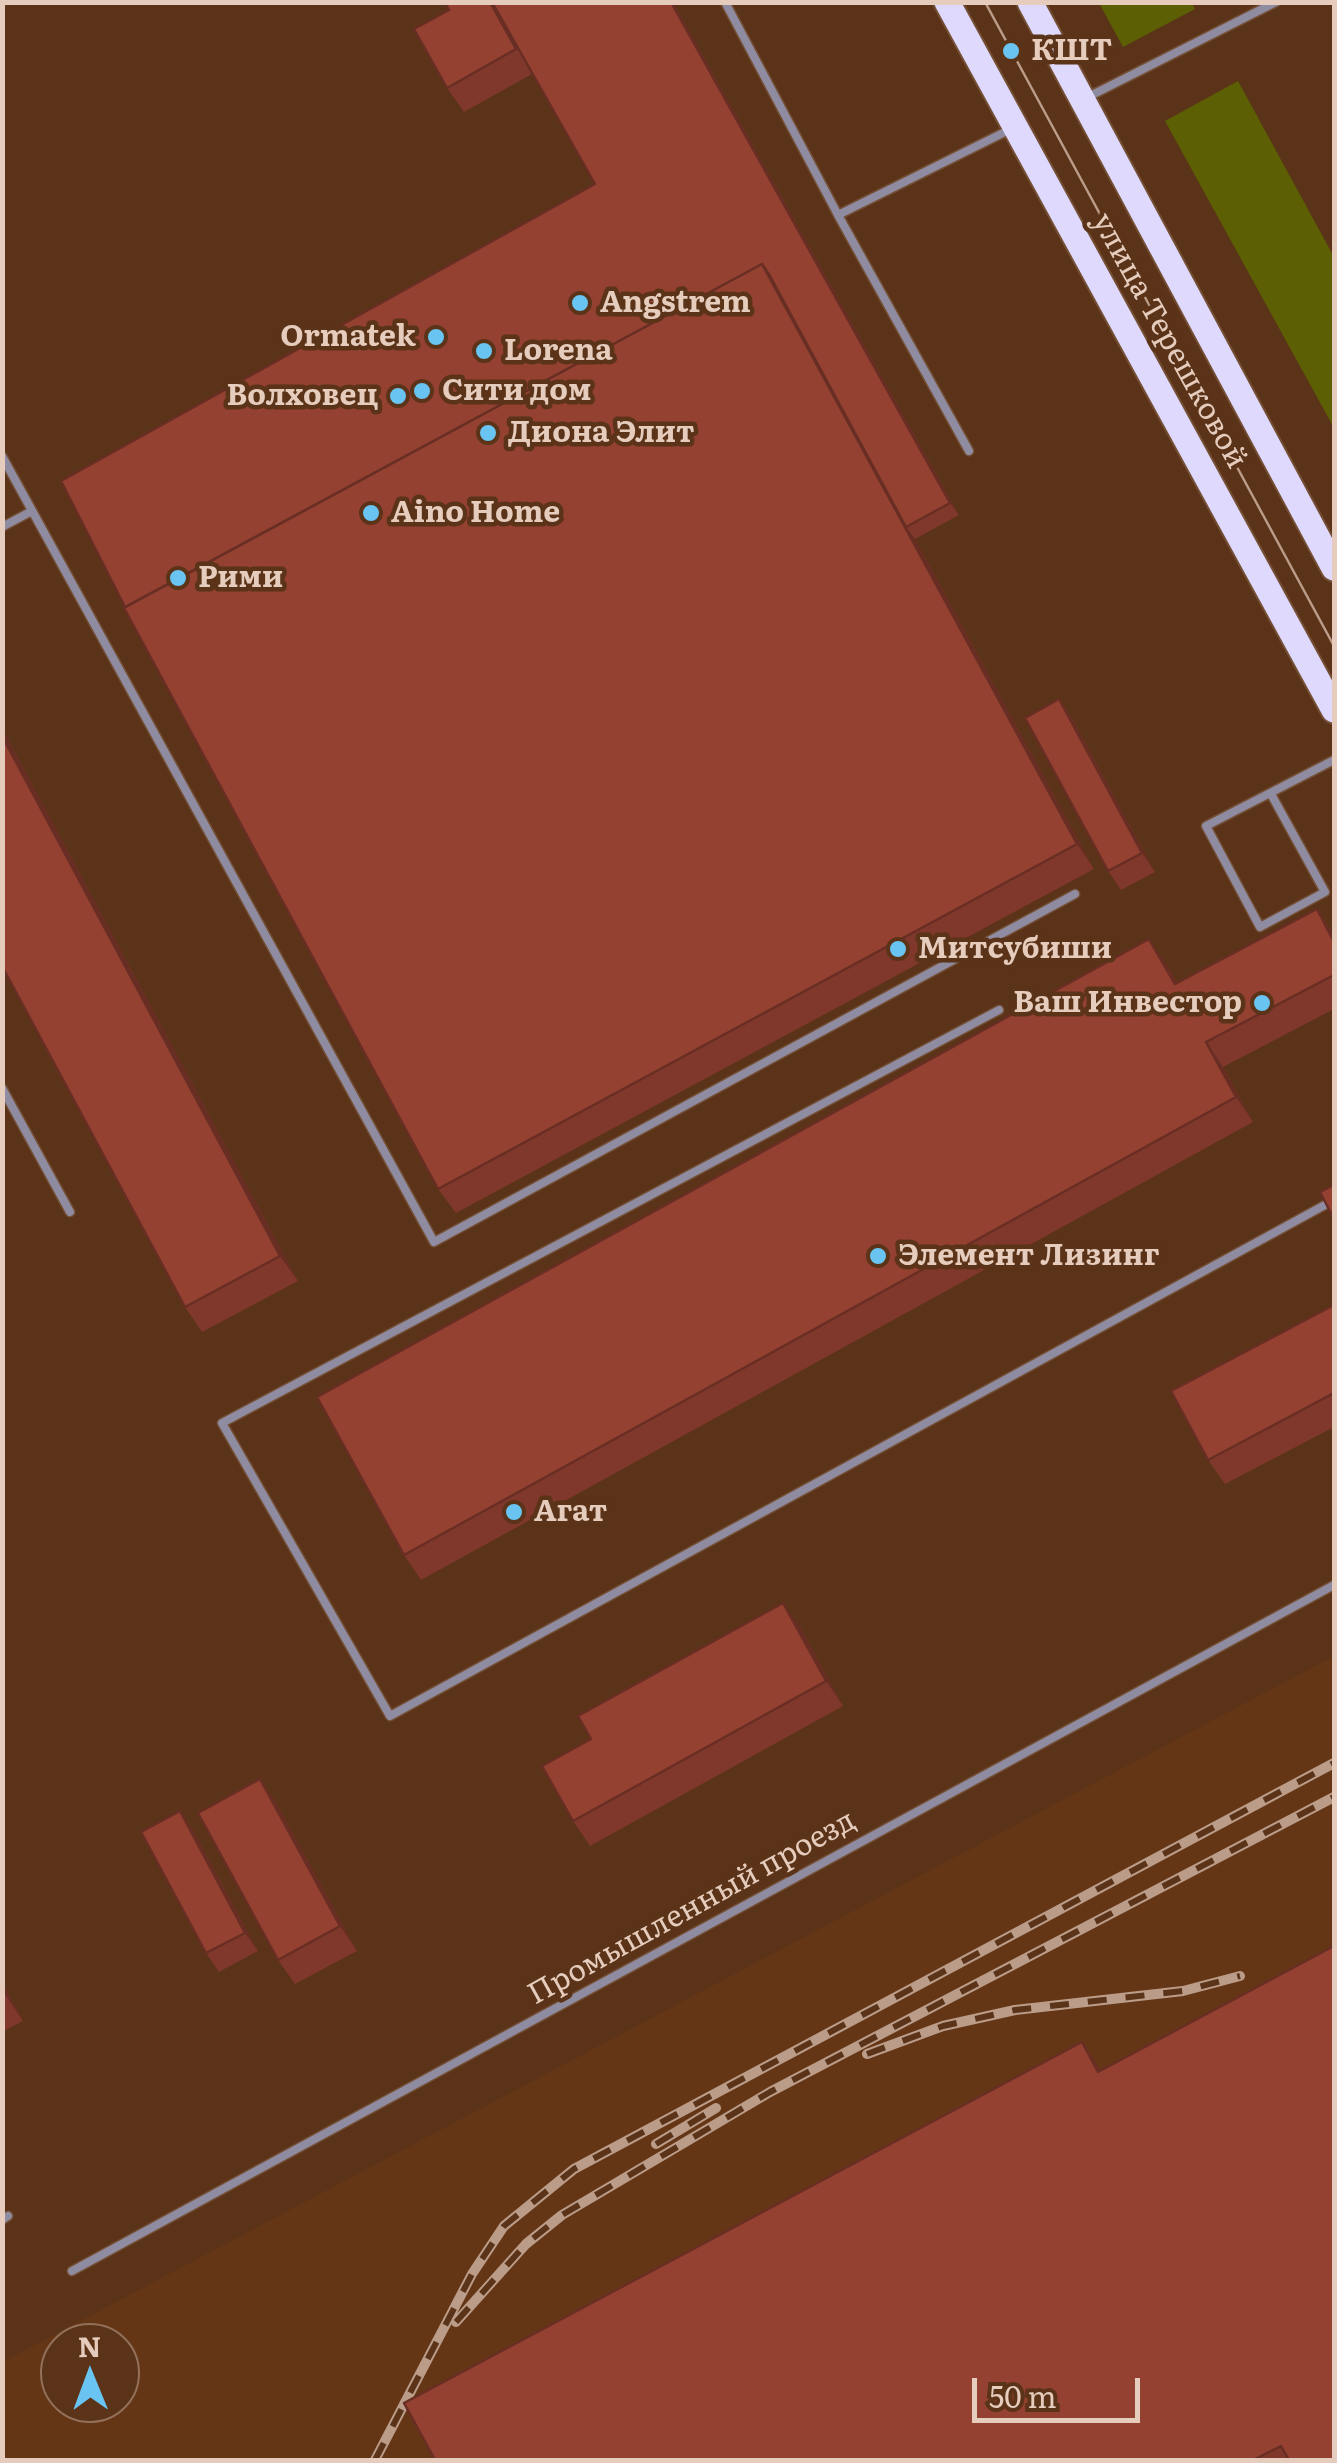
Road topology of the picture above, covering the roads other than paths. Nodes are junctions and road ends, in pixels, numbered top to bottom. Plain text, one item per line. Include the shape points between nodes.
1 (725, 2) edge
2 (946, 2) edge
3 (1030, 2) edge
4 (1276, 2) edge
5 (1082, 100) junction
6 (1015, 127) junction
7 (838, 215) junction
8 (970, 450) dead end
9 (2, 456) edge
10 (32, 512) junction
11 (2, 527) edge
12 (1334, 568) edge
13 (1334, 710) edge
14 (1334, 760) edge
15 (1271, 794) junction
16 (1075, 894) dead end
17 (1000, 1010) dead end
18 (2, 1088) edge
19 (1334, 1200) edge
20 (70, 1212) dead end
21 (1334, 1584) edge
22 (72, 2270) dead end

1 - 7 lane
2 - 6 main road, улица Терешковой
3 - 5 main road, улица Терешковой
4 - 5 lane
5 - 12 main road, улица Терешковой
6 - 7 lane
6 - 13 main road, улица Терешковой
7 - 8 lane
9 - 10 lane
10 - 11 lane
10 - 16 lane via 434,1242
14 - 15 lane
15 - 15 lane via 1206,826 1260,927 1325,892
17 - 19 lane via 222,1423 390,1716
18 - 20 lane
21 - 22 lane, Промышленный проезд

